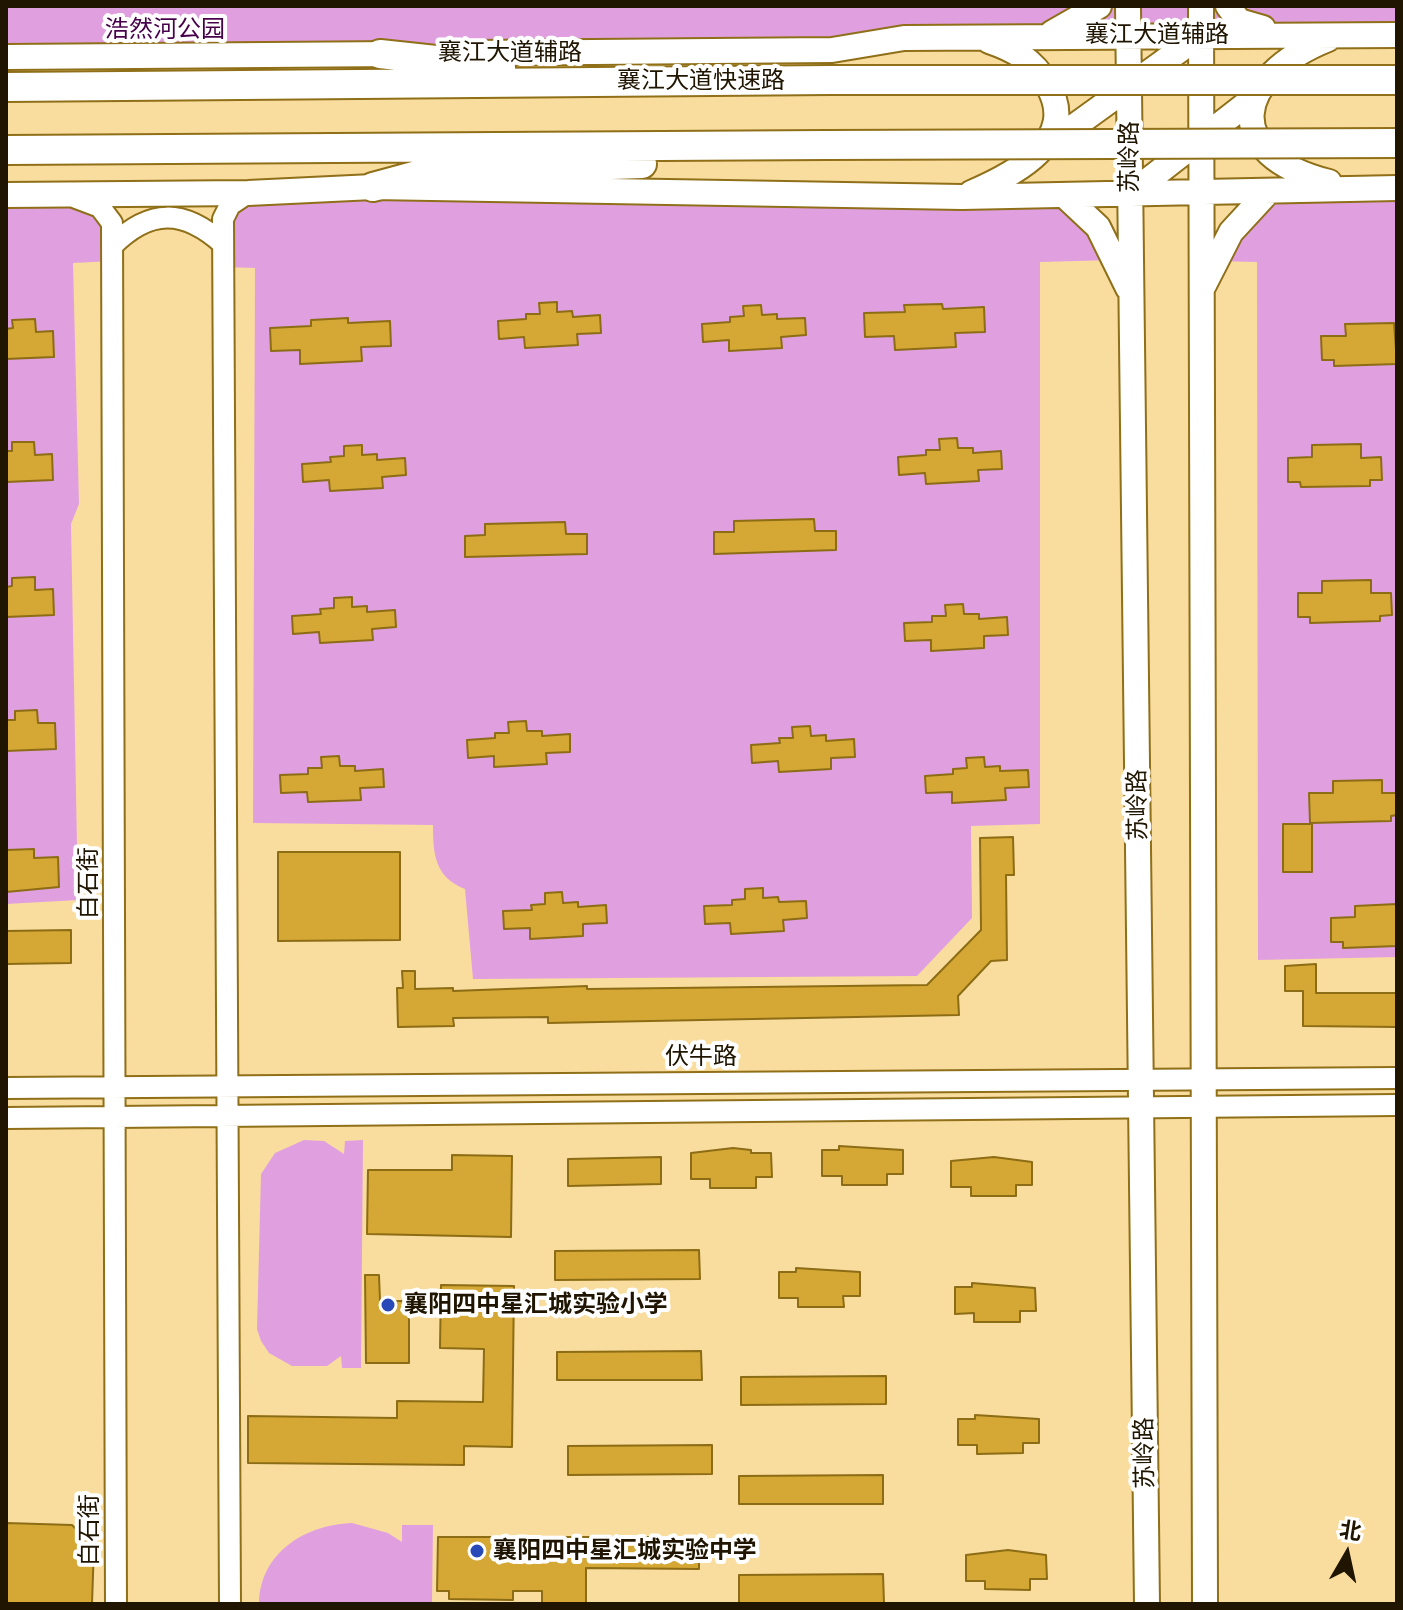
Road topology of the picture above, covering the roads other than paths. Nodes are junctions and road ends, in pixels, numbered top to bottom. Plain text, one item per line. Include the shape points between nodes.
1 (1099, 6) edge
2 (1128, 6) edge
3 (1201, 6) edge
4 (1228, 6) edge
5 (1202, 34) junction
6 (1285, 34) junction
7 (1047, 35) junction
8 (1130, 35) junction
9 (1397, 35) edge
10 (974, 36) junction
11 (1331, 38) junction
12 (380, 54) junction
13 (6, 57) edge
14 (1397, 80) edge
15 (728, 81) junction
16 (1130, 86) junction
17 (6, 87) edge
18 (1254, 98) junction
19 (1202, 138) junction
20 (1397, 143) edge
21 (756, 145) junction
22 (6, 150) edge
23 (1039, 152) junction
24 (373, 187) junction
25 (1397, 188) edge
26 (1353, 189) junction
27 (61, 193) junction
28 (248, 193) junction
29 (1267, 193) junction
30 (1202, 194) junction
31 (6, 195) edge
32 (1129, 195) junction
33 (1065, 196) junction
34 (962, 197) junction
35 (223, 244) junction
36 (112, 246) junction
37 (1202, 291) junction
38 (1132, 297) junction
39 (1397, 1078) edge
40 (1204, 1079) junction
41 (1141, 1080) junction
42 (227, 1087) junction
43 (6, 1088) edge
44 (116, 1088) junction
45 (1397, 1105) edge
46 (1141, 1107) junction
47 (1204, 1107) junction
48 (227, 1116) junction
49 (116, 1117) junction
50 (6, 1118) edge
51 (116, 1604) edge
52 (230, 1604) edge
53 (1147, 1604) edge
54 (1205, 1604) edge

1 - 7 main road
2 - 8 main road, 苏岭路
3 - 5 main road
4 - 6 main road via 1239,21
5 - 6 main road, 襄江大道辅路
5 - 8 main road, 襄江大道辅路
5 - 16 main road
5 - 19 main road
6 - 11 main road, 襄江大道辅路
7 - 8 main road, 襄江大道辅路
7 - 10 main road, 襄江大道辅路
8 - 16 main road, 苏岭路
9 - 11 main road, 襄江大道辅路
10 - 12 main road, 襄江大道辅路 via 904,38 832,50
10 - 23 main road via 1015,50 1037,67 1057,100 1058,124
11 - 18 main road via 1301,50 1274,70
12 - 13 main road, 襄江大道辅路
12 - 15 highway via 495,67 638,67
14 - 15 highway, 襄江大道快速路, bridge
15 - 17 highway, 襄江大道快速路
16 - 23 main road
16 - 32 main road, 苏岭路
18 - 19 main road
18 - 26 main road via 1251,123 1264,150 1294,173
19 - 30 main road
19 - 32 main road
20 - 21 highway, bridge
21 - 22 highway
21 - 24 highway via 706,162 432,171
23 - 34 main road via 1013,175
24 - 28 main road
24 - 34 main road
25 - 26 main road
26 - 29 main road
27 - 28 main road
27 - 31 main road
27 - 36 street, 白石街 via 100,207 112,223
28 - 35 street via 230,205 223,219
29 - 30 main road
29 - 37 main road via 1231,232
30 - 32 main road
30 - 37 main road
32 - 33 main road
32 - 38 main road, 苏岭路
33 - 34 main road
33 - 38 main road via 1098,227
35 - 36 street via 205,228 181,218 149,219
35 - 42 street
36 - 44 street, 白石街
37 - 40 main road
38 - 41 main road, 苏岭路
39 - 40 street, 伏牛路
40 - 41 street, 伏牛路
40 - 47 main road
41 - 42 street, 伏牛路
41 - 46 main road, 苏岭路
42 - 44 street, 伏牛路
42 - 48 street
43 - 44 street, 伏牛路
44 - 49 street, 白石街
45 - 47 street
46 - 47 street
46 - 48 street
46 - 53 main road, 苏岭路
47 - 54 main road
48 - 49 street
48 - 52 street
49 - 50 street
49 - 51 street, 白石街

